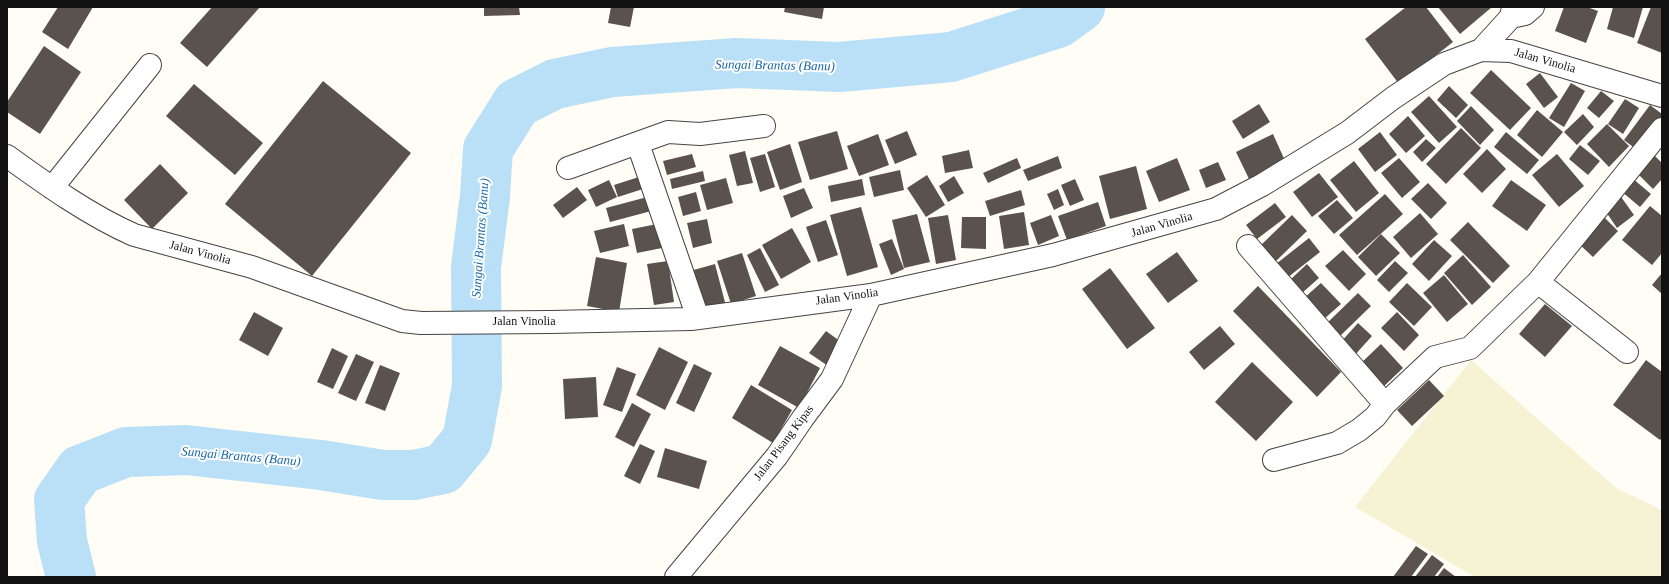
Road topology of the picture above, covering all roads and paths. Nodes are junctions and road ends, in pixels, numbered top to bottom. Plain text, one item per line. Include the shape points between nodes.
1 (1533, 7) edge
2 (1512, 12) edge
3 (1481, 50) junction
4 (150, 65) dead end
5 (1662, 96) edge
6 (764, 126) dead end
7 (1662, 129) edge
8 (638, 144) junction
9 (7, 156) edge
10 (568, 168) dead end
11 (52, 188) junction
12 (1248, 246) dead end
13 (1538, 282) junction
14 (871, 295) junction
15 (698, 318) junction
16 (1627, 352) dead end
17 (1385, 404) junction
18 (1274, 460) dead end
19 (676, 577) edge

1 - 2 street via 1524,14
2 - 3 street
3 - 5 street, Jalan Vinolia via 1511,51
3 - 14 street, Jalan Vinolia via 1444,64 1347,133 1262,185 1216,209 1053,255
4 - 11 street
6 - 8 street via 700,134 668,132
7 - 13 street
8 - 10 street
8 - 15 street
9 - 11 street, Jalan Vinolia
11 - 15 street, Jalan Vinolia via 134,235 252,267 402,321 551,322
12 - 17 street
13 - 16 street
13 - 17 street via 1470,348 1434,357
14 - 15 street, Jalan Vinolia
14 - 19 street, Jalan Pisang Kipas via 832,379 777,456
17 - 18 street via 1375,417 1359,430 1337,443

